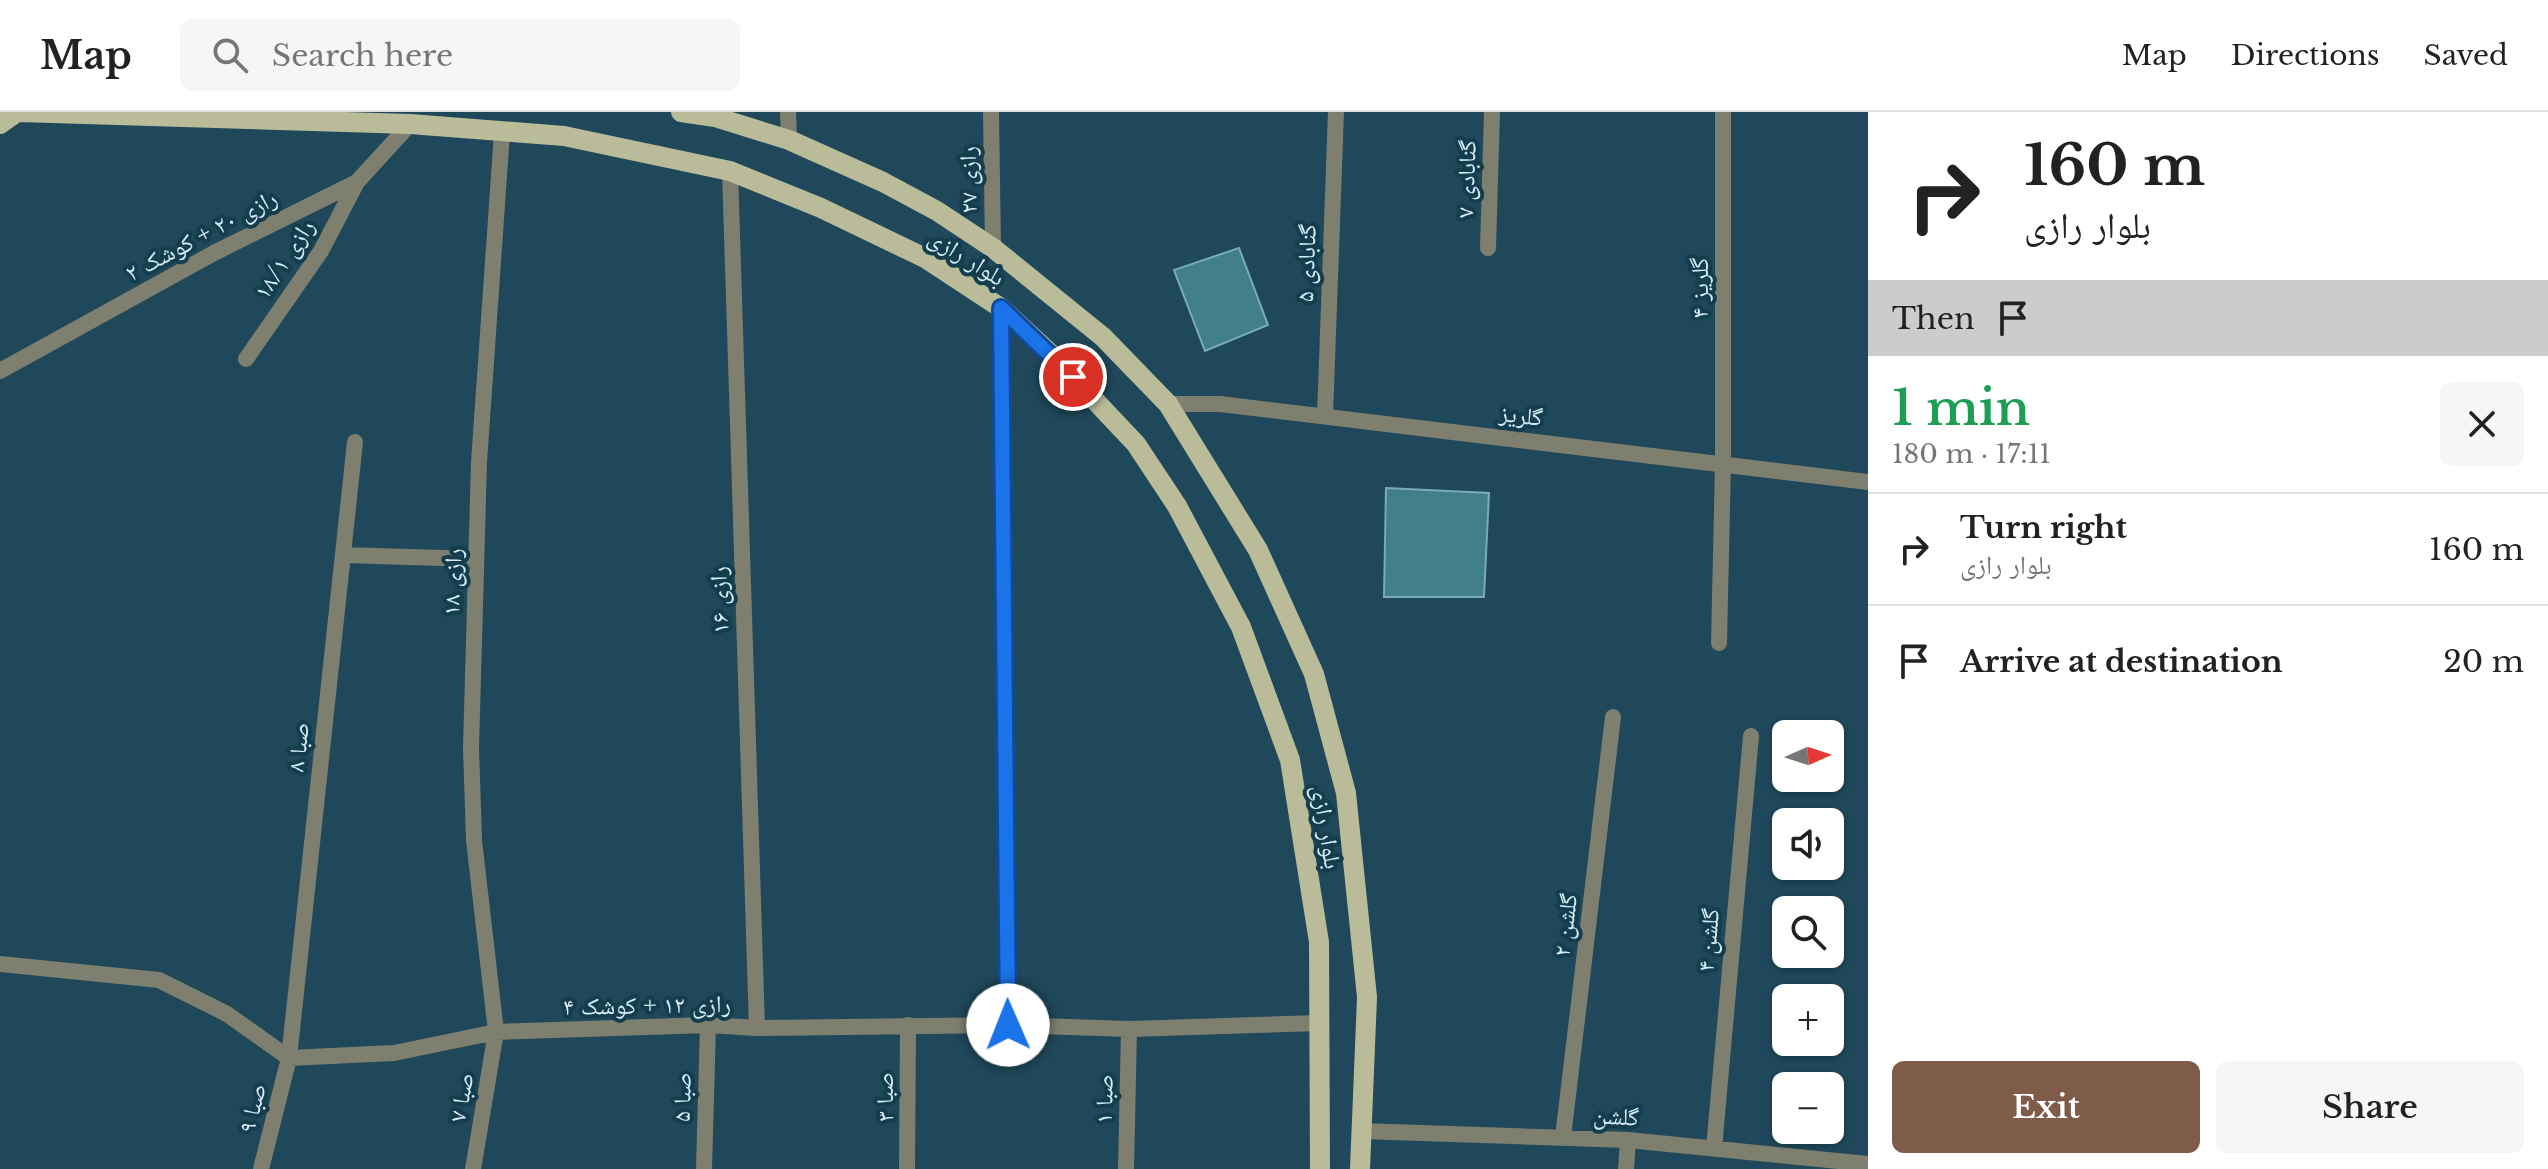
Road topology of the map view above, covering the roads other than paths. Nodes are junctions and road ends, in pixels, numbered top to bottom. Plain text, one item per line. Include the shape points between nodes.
1 (18, 112) edge
2 (681, 112) edge
3 (788, 112) edge
4 (991, 112) edge
5 (1336, 112) edge
6 (1492, 112) edge
7 (1723, 112) edge
8 (0, 124) edge
9 (410, 124) junction
10 (502, 133) junction
11 (789, 140) junction
12 (730, 171) junction
13 (357, 182) junction
14 (993, 248) junction
15 (1488, 248) dead end
16 (1001, 308) junction
17 (246, 359) dead end
18 (0, 371) edge
19 (1168, 404) junction
20 (1325, 416) junction
21 (355, 442) dead end
22 (1723, 463) junction
23 (1868, 482) edge
24 (343, 555) junction
25 (476, 559) junction
26 (1719, 643) dead end
27 (1613, 717) dead end
28 (1751, 736) dead end
29 (0, 964) edge
30 (1320, 1023) junction
31 (708, 1025) junction
32 (908, 1025) junction
33 (1008, 1025) junction
34 (757, 1028) junction
35 (1129, 1029) junction
36 (496, 1032) junction
37 (289, 1058) junction
38 (1361, 1131) junction
39 (1563, 1137) junction
40 (1628, 1140) junction
41 (1714, 1148) junction
42 (1865, 1165) edge
43 (261, 1169) edge
44 (473, 1169) edge
45 (704, 1169) edge
46 (907, 1169) edge
47 (1126, 1169) edge
48 (1320, 1169) edge
49 (1360, 1169) edge
50 (1626, 1169) edge

1 - 8 main road, بلوار رازی
1 - 9 main road, بلوار رازی
2 - 11 main road, بلوار رازی
3 - 11 street
4 - 14 street, رازی ۲۷
5 - 20 street, گنابادی ۵
6 - 15 street, گنابادی ۷
7 - 22 street, گلریز ۴
9 - 10 main road, بلوار رازی
9 - 13 street, رازی ۲۰ + کوشک ۲
10 - 12 main road, بلوار رازی via 564,136
10 - 25 street, رازی ۱۸
11 - 14 main road, بلوار رازی via 883,182
12 - 16 main road, بلوار رازی via 925,258
12 - 34 street, رازی ۱۶
13 - 17 street, رازی ۱۸/۱ via 321,251
13 - 18 street, رازی ۲۰ + کوشک ۲ via 214,253
14 - 19 main road, بلوار رازی via 1103,337
16 - 30 main road, بلوار رازی via 1136,444 1177,506 1241,627 1290,760 1319,942
16 - 33 street
19 - 20 street, گلریز
19 - 38 main road, بلوار رازی via 1258,550 1314,674 1346,793 1367,997
20 - 22 street, گلریز
21 - 24 street, صبا ۸
22 - 23 street, گلریز
22 - 26 street, گلریز ۴
24 - 25 street
24 - 37 street, صبا ۸
25 - 36 street, رازی ۱۸ via 474,840
27 - 39 street, گلشن ۲
28 - 41 street, گلشن ۴
29 - 37 street via 159,980 227,1014
30 - 35 street, رازی ۱۲ + کوشک ۴
30 - 48 main road, بلوار رازی
31 - 34 street, رازی ۱۲ + کوشک ۴
31 - 36 street, رازی ۱۲ + کوشک ۴
31 - 45 street, صبا ۵
32 - 33 street, رازی ۱۲ + کوشک ۴
32 - 34 street, رازی ۱۲ + کوشک ۴
32 - 46 street, صبا ۳
33 - 35 street, رازی ۱۲ + کوشک ۴
35 - 47 street, صبا ۱
36 - 37 street, رازی ۱۲ + کوشک ۴ via 394,1053
36 - 44 street, صبا ۷
37 - 43 street, صبا ۹
38 - 39 street, گلشن
38 - 49 main road, بلوار رازی
39 - 40 street, گلشن
40 - 41 street, گلشن
40 - 50 street
41 - 42 street, گلشن

